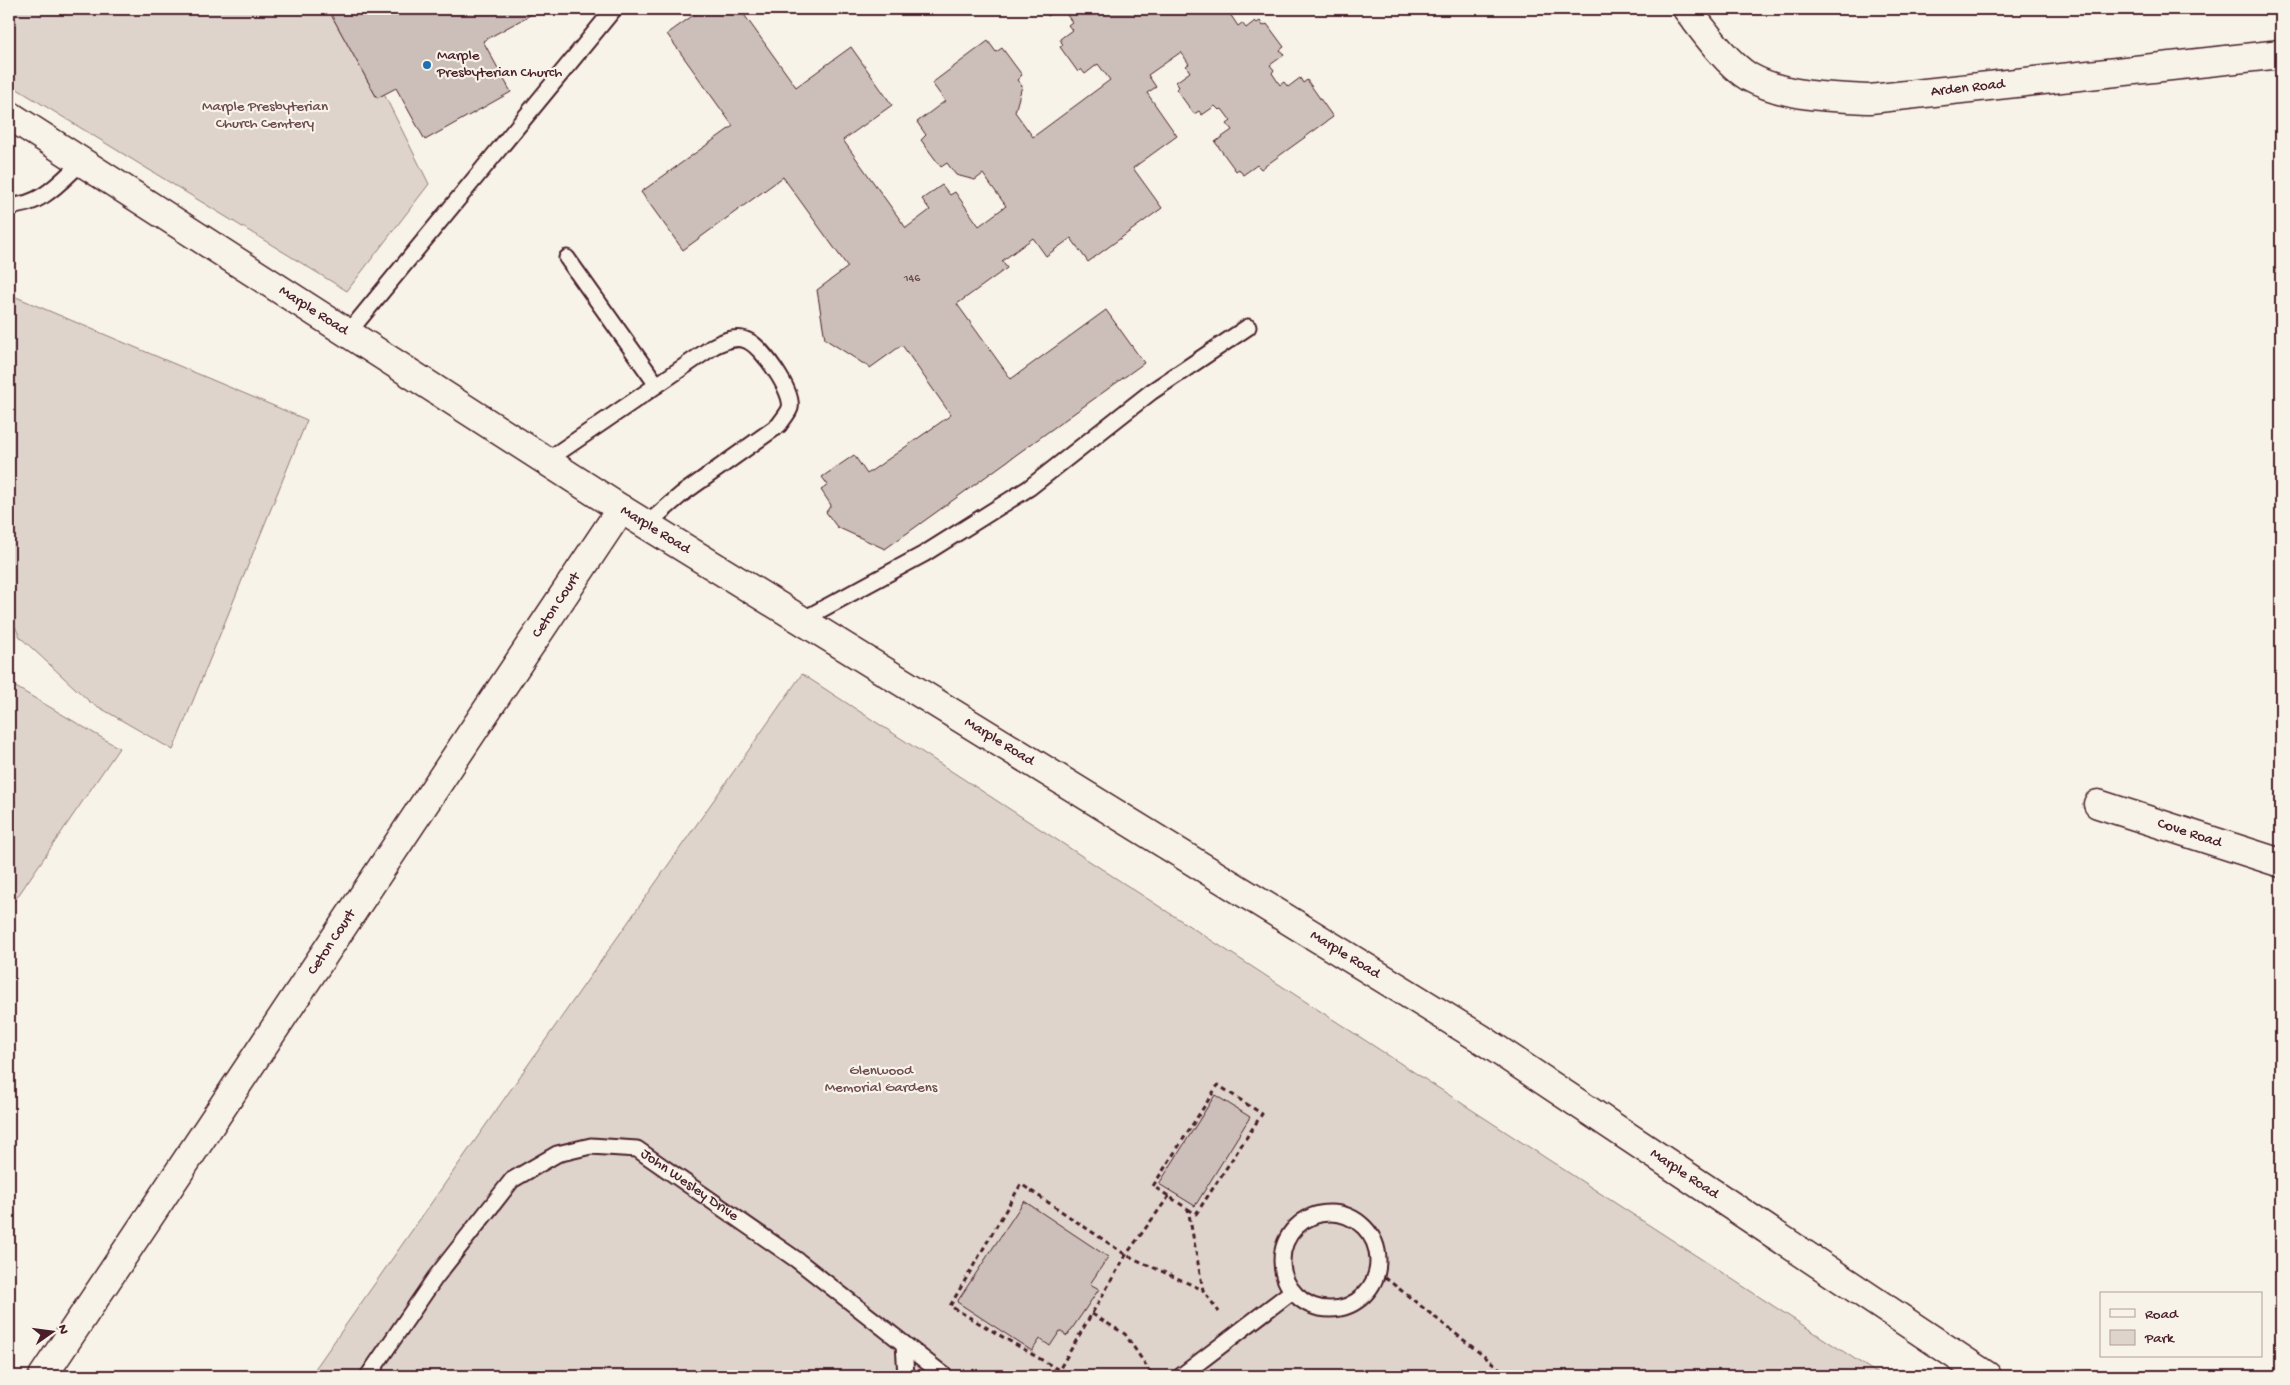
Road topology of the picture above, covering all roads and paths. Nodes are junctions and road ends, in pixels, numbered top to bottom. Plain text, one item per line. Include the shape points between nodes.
1 (614, 9) edge
2 (1687, 9) edge
3 (2281, 54) edge
4 (9, 115) edge
5 (82, 162) junction
6 (9, 206) edge
7 (567, 258) dead end
8 (1248, 327) dead end
9 (348, 333) junction
10 (657, 385) junction
11 (546, 461) junction
12 (621, 509) junction
13 (647, 524) junction
14 (802, 620) junction
15 (2098, 804) dead end
16 (2281, 863) edge
17 (1169, 1196) junction
18 (1188, 1209) junction
19 (1126, 1255) junction
20 (1378, 1272) junction
21 (1291, 1292) junction
22 (1092, 1314) junction
23 (904, 1344) junction
24 (43, 1376) edge
25 (368, 1376) edge
26 (906, 1376) edge
27 (945, 1376) edge
28 (1154, 1376) edge
29 (1181, 1376) edge
30 (1509, 1376) edge
31 (1987, 1376) edge

1 - 9 lane
2 - 3 street, Arden Road via 1715,46 1749,76 1787,91 1824,97 1870,99
4 - 5 street, Marple Road
5 - 6 lane via 46,196
5 - 9 street, Marple Road
7 - 10 lane
8 - 14 lane via 1151,392 1029,488 924,554
9 - 11 street, Marple Road
10 - 11 lane
10 - 13 lane via 714,346 730,339 746,340 759,347 789,392 790,408 779,425 682,494
11 - 12 street, Marple Road
12 - 13 street, Marple Road
12 - 24 street, Ceton Court
13 - 14 street, Marple Road
14 - 31 street, Marple Road via 1480,1038
15 - 16 street, Cove Road
17 - 18 path
17 - 18 path via 1153,1186 1218,1085 1262,1114 1196,1214
17 - 19 path
18 - 19 path via 1202,1290
19 - 22 path
19 - 22 path via 1021,1184 950,1306 1059,1370
20 - 21 lane via 1361,1299 1348,1307 1317,1309
20 - 21 lane via 1374,1242 1365,1228 1352,1218 1320,1213 1305,1219 1284,1244 1281,1260
20 - 30 path
21 - 29 lane
22 - 28 path via 1125,1334
23 - 25 lane, John Wesley Drive via 797,1260 637,1148 591,1146 557,1154 512,1180 435,1278
23 - 26 lane
23 - 27 lane, John Wesley Drive

